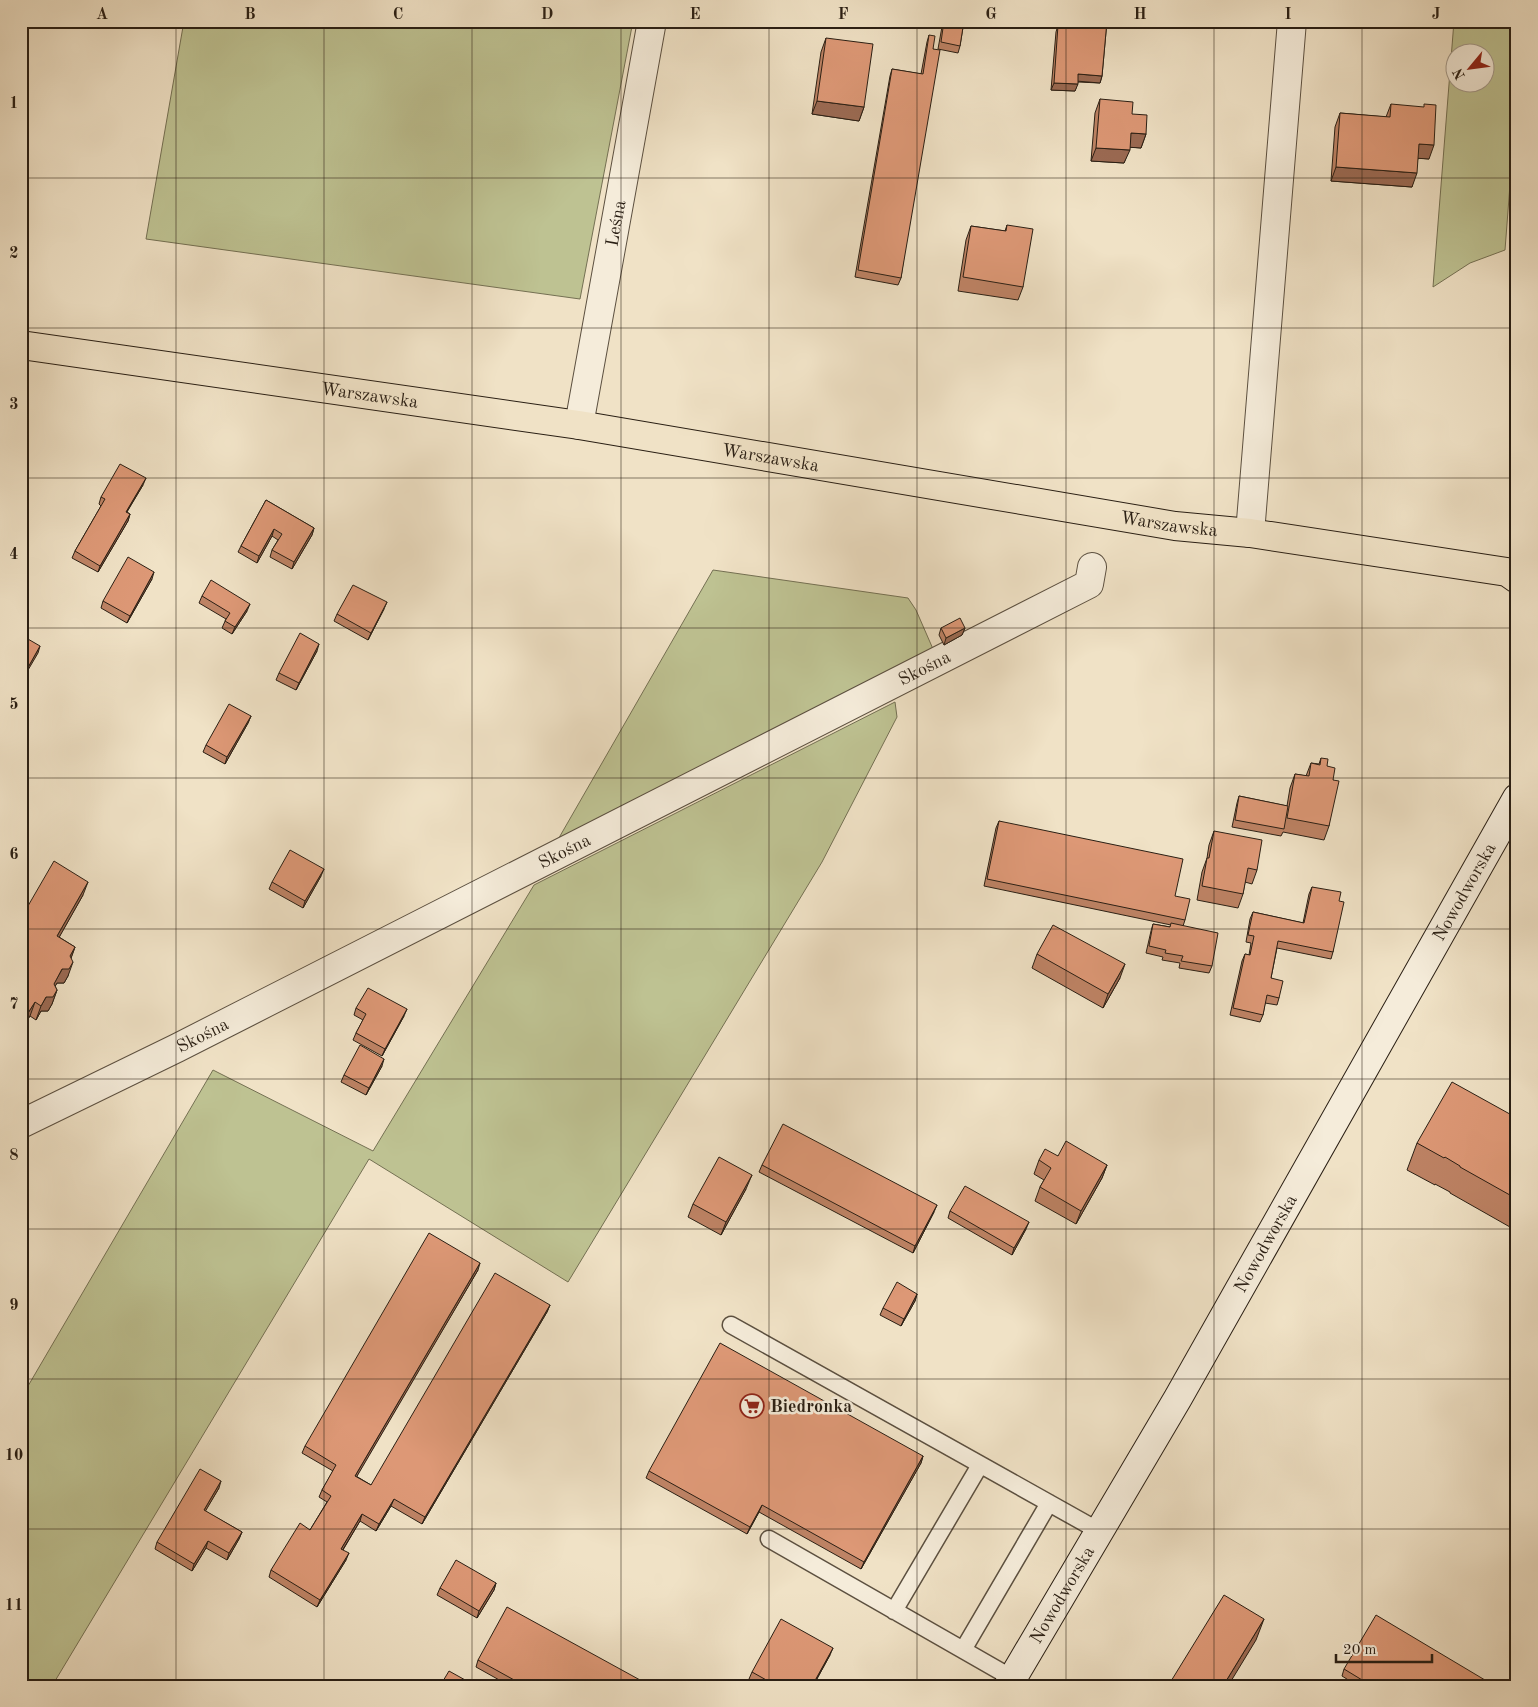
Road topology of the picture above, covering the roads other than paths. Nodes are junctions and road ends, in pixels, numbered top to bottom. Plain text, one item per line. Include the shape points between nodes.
1 (652, 21) edge
2 (1292, 21) edge
3 (21, 345) edge
4 (579, 425) junction
5 (1250, 533) junction
6 (1092, 567) dead end
7 (1517, 579) edge
8 (1517, 798) edge
9 (21, 1124) edge
10 (731, 1325) dead end
11 (980, 1465) junction
12 (1049, 1503) junction
13 (1099, 1532) junction
14 (769, 1539) dead end
15 (894, 1611) junction
16 (963, 1650) junction
17 (1010, 1682) edge

1 - 4 street, Leśna
2 - 5 street
3 - 4 main road, Warszawska
4 - 5 main road, Warszawska via 1176,526
5 - 7 main road, Warszawska via 1507,572
6 - 9 street, Skośna via 1089,584
8 - 13 street, Nowodworska
10 - 11 lane
11 - 12 lane
11 - 15 lane
12 - 13 lane
12 - 16 lane
13 - 17 street, Nowodworska
14 - 15 lane
15 - 16 lane
16 - 17 lane

